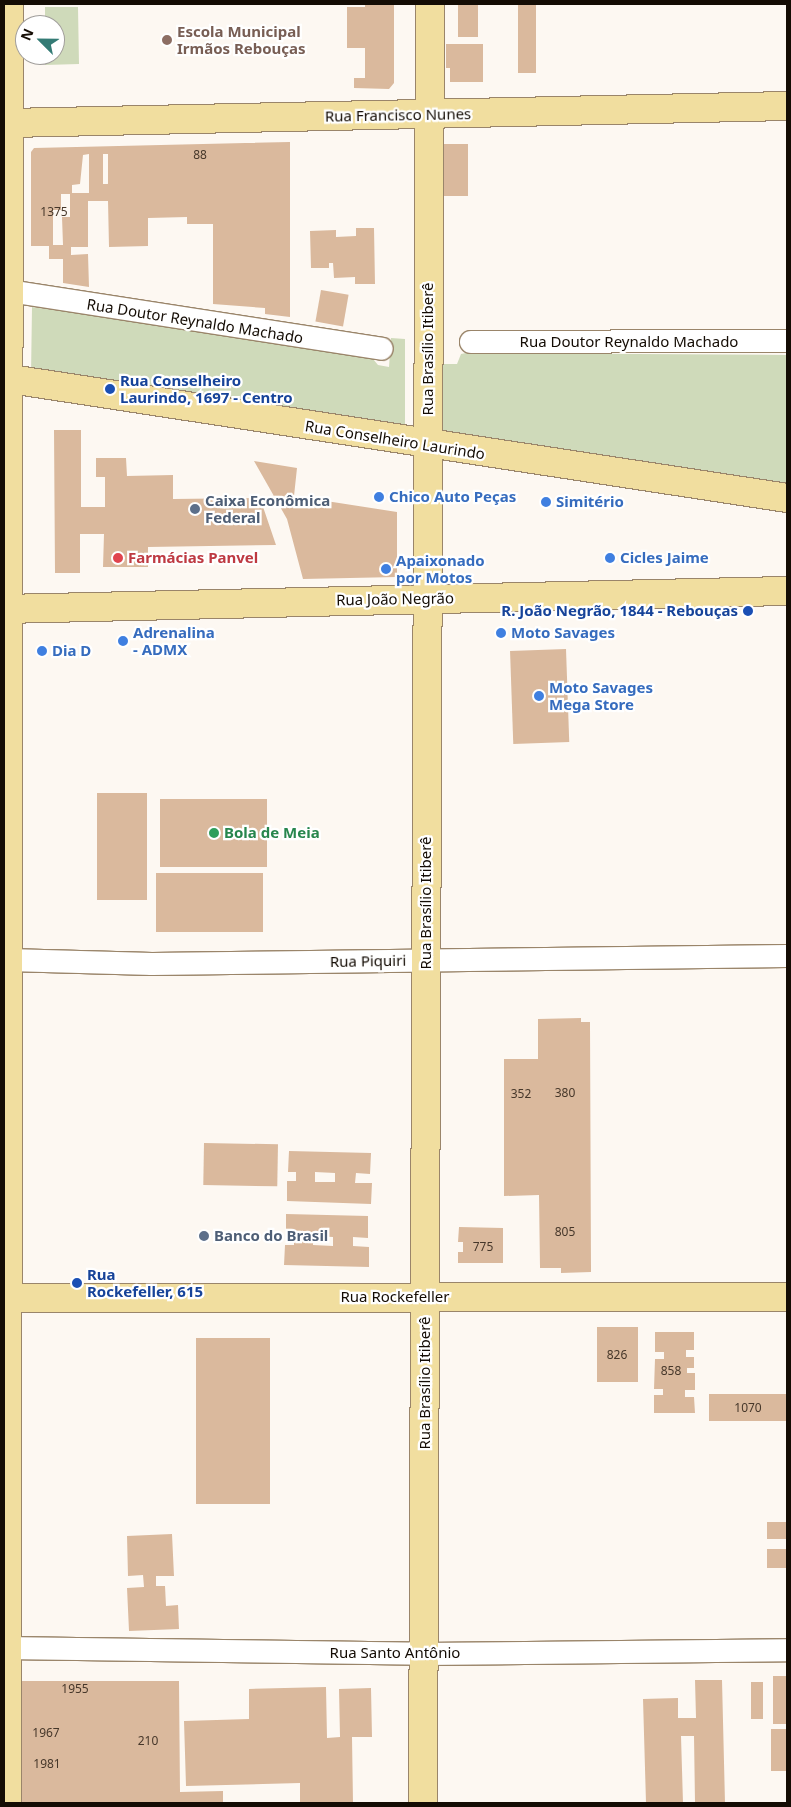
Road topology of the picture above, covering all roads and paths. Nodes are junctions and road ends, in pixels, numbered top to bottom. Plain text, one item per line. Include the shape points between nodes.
1 (10, 4) edge
2 (430, 4) edge
3 (787, 106) edge
4 (429, 114) junction
5 (10, 123) junction
6 (9, 291) junction
7 (787, 341) edge
8 (471, 342) dead end
9 (382, 349) dead end
10 (6, 379) edge
11 (428, 444) junction
12 (787, 498) edge
13 (787, 591) edge
14 (427, 598) junction
15 (6, 609) edge
16 (787, 956) edge
17 (8, 960) junction
18 (426, 960) junction
19 (425, 1297) junction
20 (787, 1297) edge
21 (6, 1298) edge
22 (6, 1648) edge
23 (787, 1650) edge
24 (424, 1654) junction
25 (7, 1803) edge
26 (423, 1803) edge

1 - 5 main road
2 - 4 main road, Rua Brasílio Itiberê
3 - 4 main road, Rua Francisco Nunes
4 - 5 main road, Rua Francisco Nunes
4 - 11 main road, Rua Brasílio Itiberê
5 - 6 main road
6 - 9 street, Rua Doutor Reynaldo Machado
6 - 10 main road
7 - 8 street, Rua Doutor Reynaldo Machado
10 - 11 main road, Rua Conselheiro Laurindo
10 - 15 main road
11 - 12 main road, Rua Conselheiro Laurindo
11 - 14 main road, Rua Brasílio Itiberê
13 - 14 main road, Rua João Negrão
14 - 15 main road, Rua João Negrão
14 - 18 main road, Rua Brasílio Itiberê
15 - 17 main road
16 - 18 street, Rua Piquiri
17 - 18 street, Rua Piquiri via 152,964
17 - 21 main road
18 - 19 main road, Rua Brasílio Itiberê
19 - 20 main road, Rua Rockefeller
19 - 21 main road, Rua Rockefeller
19 - 24 main road, Rua Brasílio Itiberê
21 - 22 main road
22 - 24 street, Rua Santo Antônio
22 - 25 main road
23 - 24 street, Rua Santo Antônio
24 - 26 main road, Rua Brasílio Itiberê

